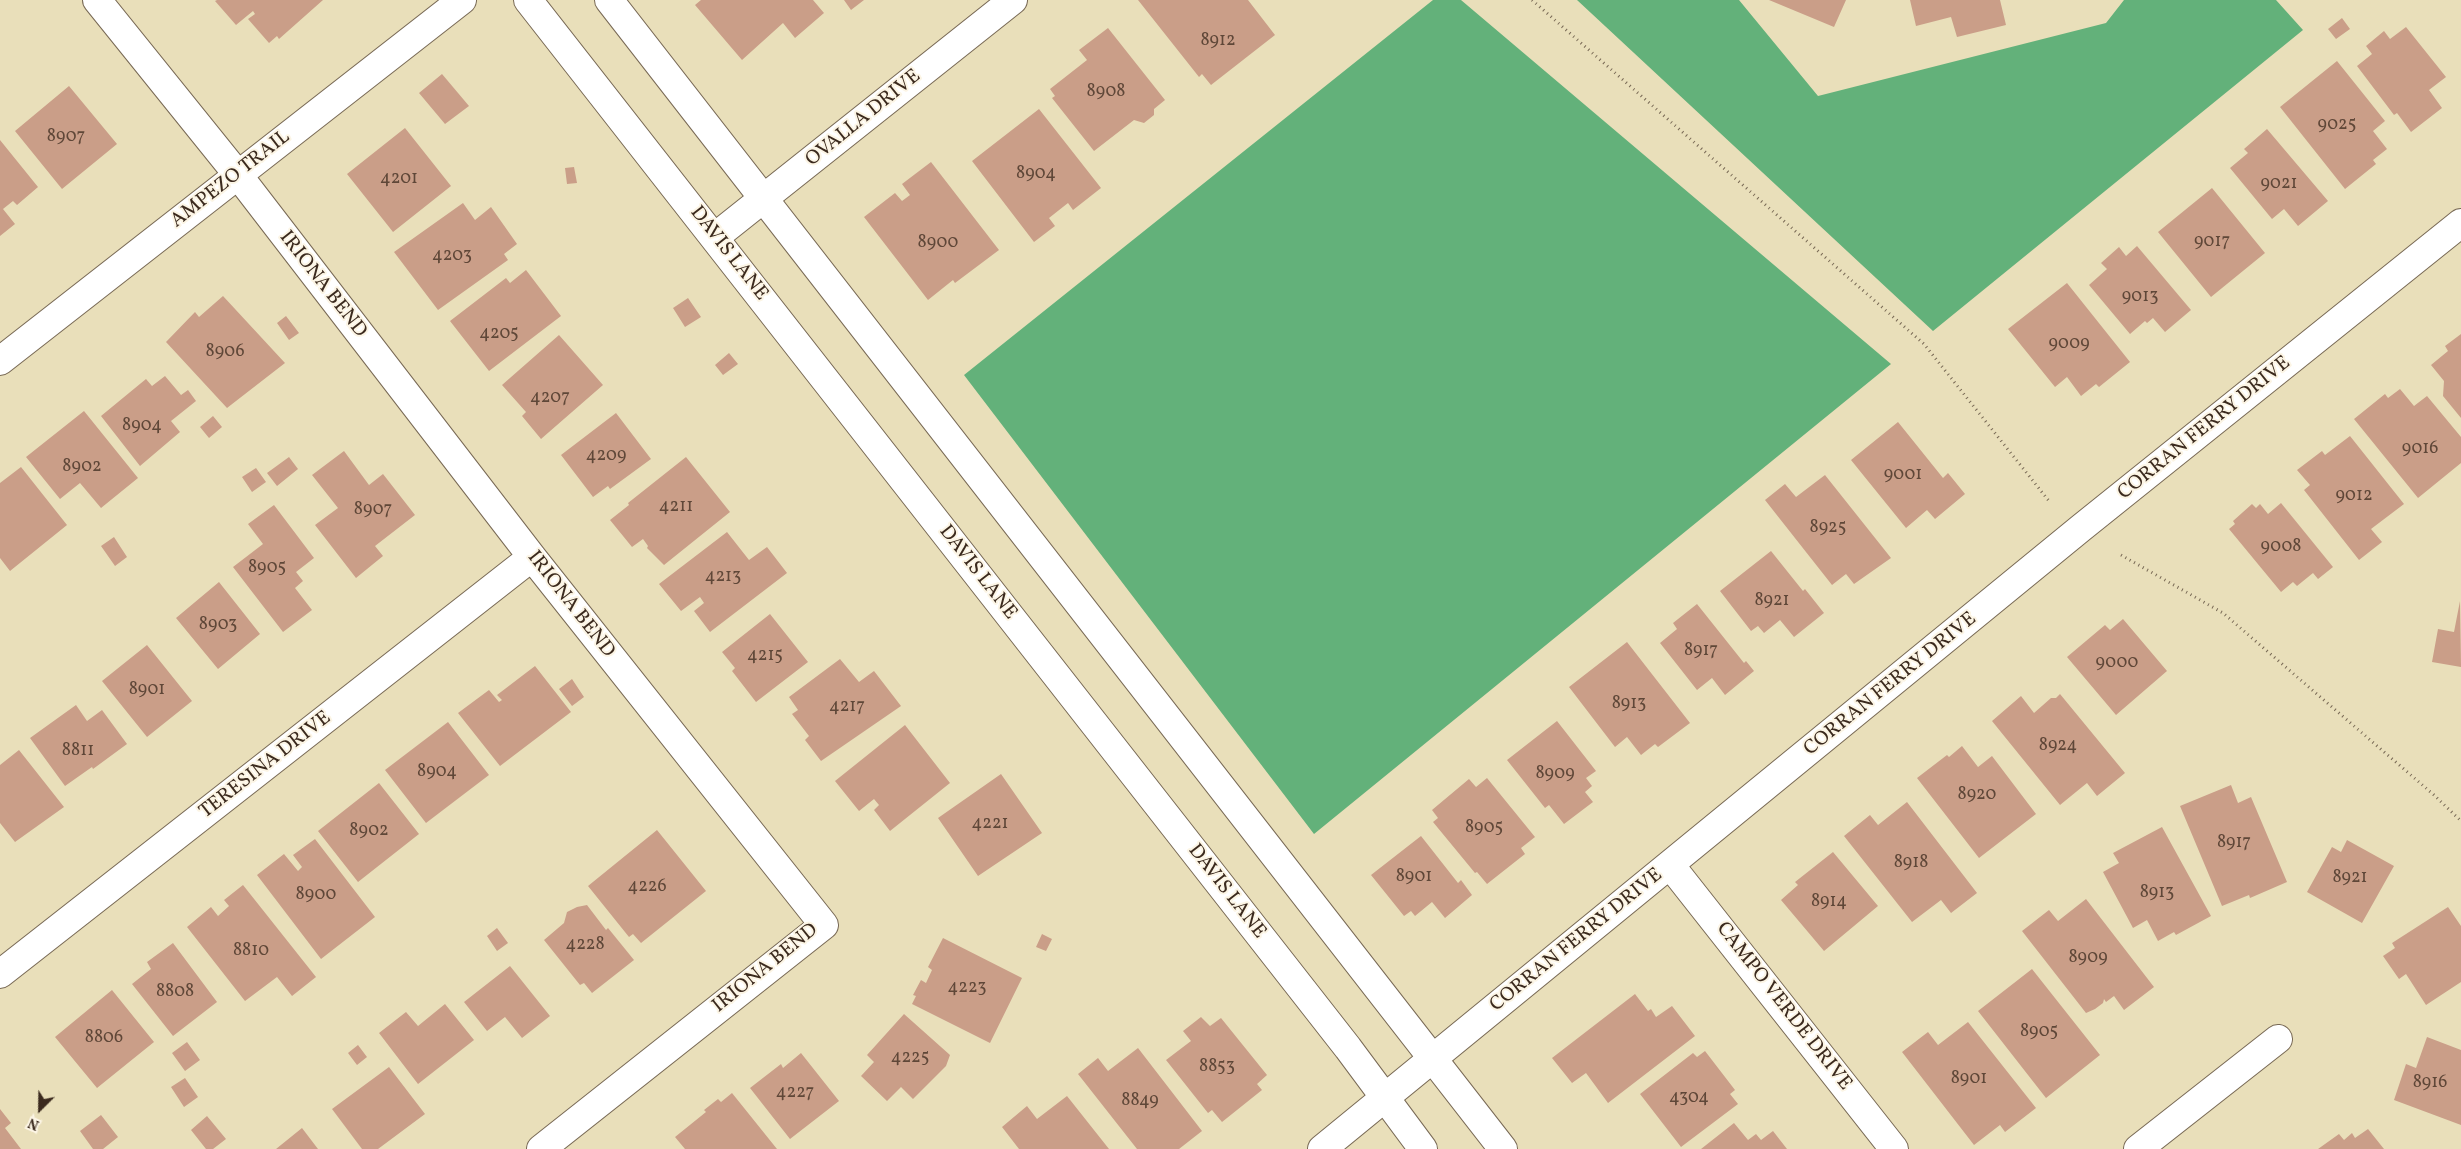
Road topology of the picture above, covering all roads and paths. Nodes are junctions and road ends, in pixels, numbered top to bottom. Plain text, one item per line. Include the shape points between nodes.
1 (97, 0) edge
2 (462, 0) edge
3 (528, 0) edge
4 (609, 0) edge
5 (1013, 0) edge
6 (1532, 0) edge
7 (238, 175) junction
8 (764, 199) junction
9 (2461, 223) edge
10 (715, 238) junction
11 (0, 361) edge
12 (2048, 501) dead end
13 (2121, 555) dead end
14 (532, 557) junction
15 (2461, 821) edge
16 (1671, 866) junction
17 (0, 974) edge
18 (2278, 1039) dead end
19 (1434, 1059) junction
20 (1384, 1098) junction
21 (541, 1149) edge
22 (1322, 1149) edge
23 (1422, 1149) edge
24 (1503, 1149) edge
25 (1894, 1149) edge
26 (2138, 1149) edge

1 - 7 street, IRIONA BEND
2 - 7 street, AMPEZO TRAIL
3 - 10 street, DAVIS LANE
4 - 8 street
5 - 8 street, OVALLA DRIVE
6 - 12 path via 1924,344
7 - 11 street, AMPEZO TRAIL
7 - 14 street, IRIONA BEND
8 - 10 street, OVALLA DRIVE
8 - 19 street
9 - 16 street, CORRAN FERRY DRIVE via 2081,528
10 - 20 street, DAVIS LANE
13 - 15 path via 2223,613
14 - 17 street, TERESINA DRIVE
14 - 21 street, IRIONA BEND via 824,924
16 - 19 street, CORRAN FERRY DRIVE
16 - 25 street, CAMPO VERDE DRIVE
18 - 26 street
19 - 20 street, CORRAN FERRY DRIVE
19 - 24 street
20 - 22 street, CORRAN FERRY DRIVE
20 - 23 street, DAVIS LANE

